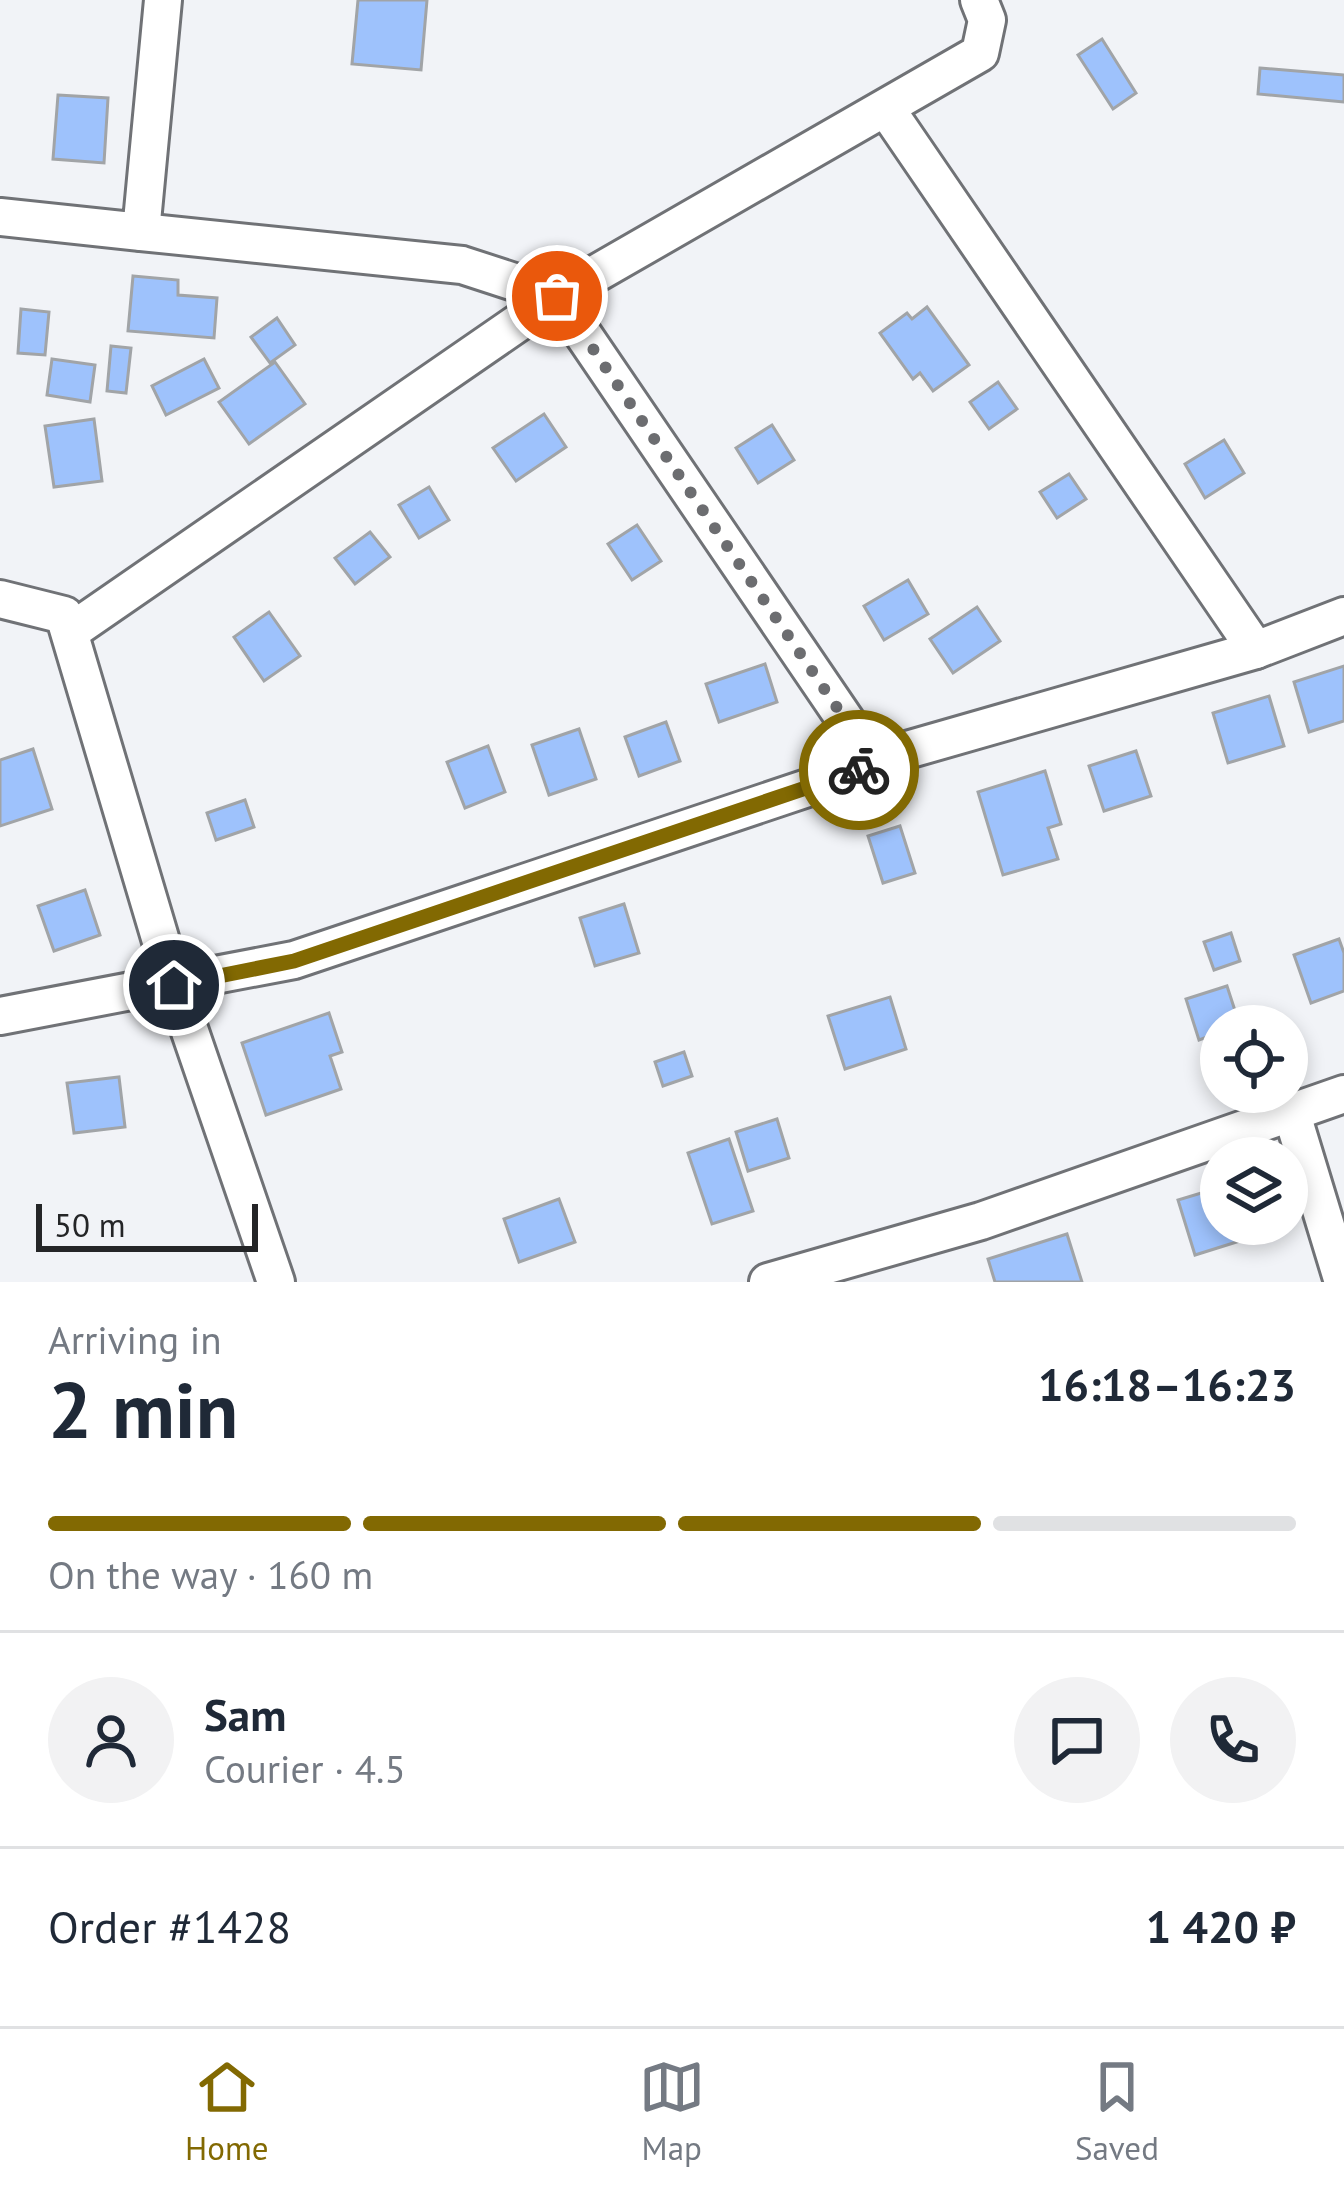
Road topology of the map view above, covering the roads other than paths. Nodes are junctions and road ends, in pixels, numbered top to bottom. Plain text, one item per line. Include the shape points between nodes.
1 (163, 0) edge
2 (979, 0) edge
3 (886, 110) junction
4 (0, 217) edge
5 (141, 232) junction
6 (557, 296) junction
7 (0, 599) edge
8 (1344, 616) edge
9 (70, 632) junction
10 (1256, 650) junction
11 (876, 765) junction
12 (174, 985) junction
13 (0, 1016) edge
14 (1344, 1094) edge
15 (1308, 1106) edge
16 (1288, 1113) edge
17 (1291, 1113) edge
18 (276, 1282) edge
19 (768, 1282) edge
20 (1342, 1282) edge

1 - 5 street
2 - 3 street via 987,20 980,53
3 - 6 street
3 - 10 street
4 - 5 street
5 - 6 street via 462,265
6 - 9 street
6 - 11 street
7 - 9 street via 64,615
8 - 10 street
9 - 12 street
10 - 11 street via 907,749
11 - 12 street via 294,961
12 - 13 street
12 - 18 street
14 - 15 street
16 - 19 street via 981,1221
17 - 20 street

